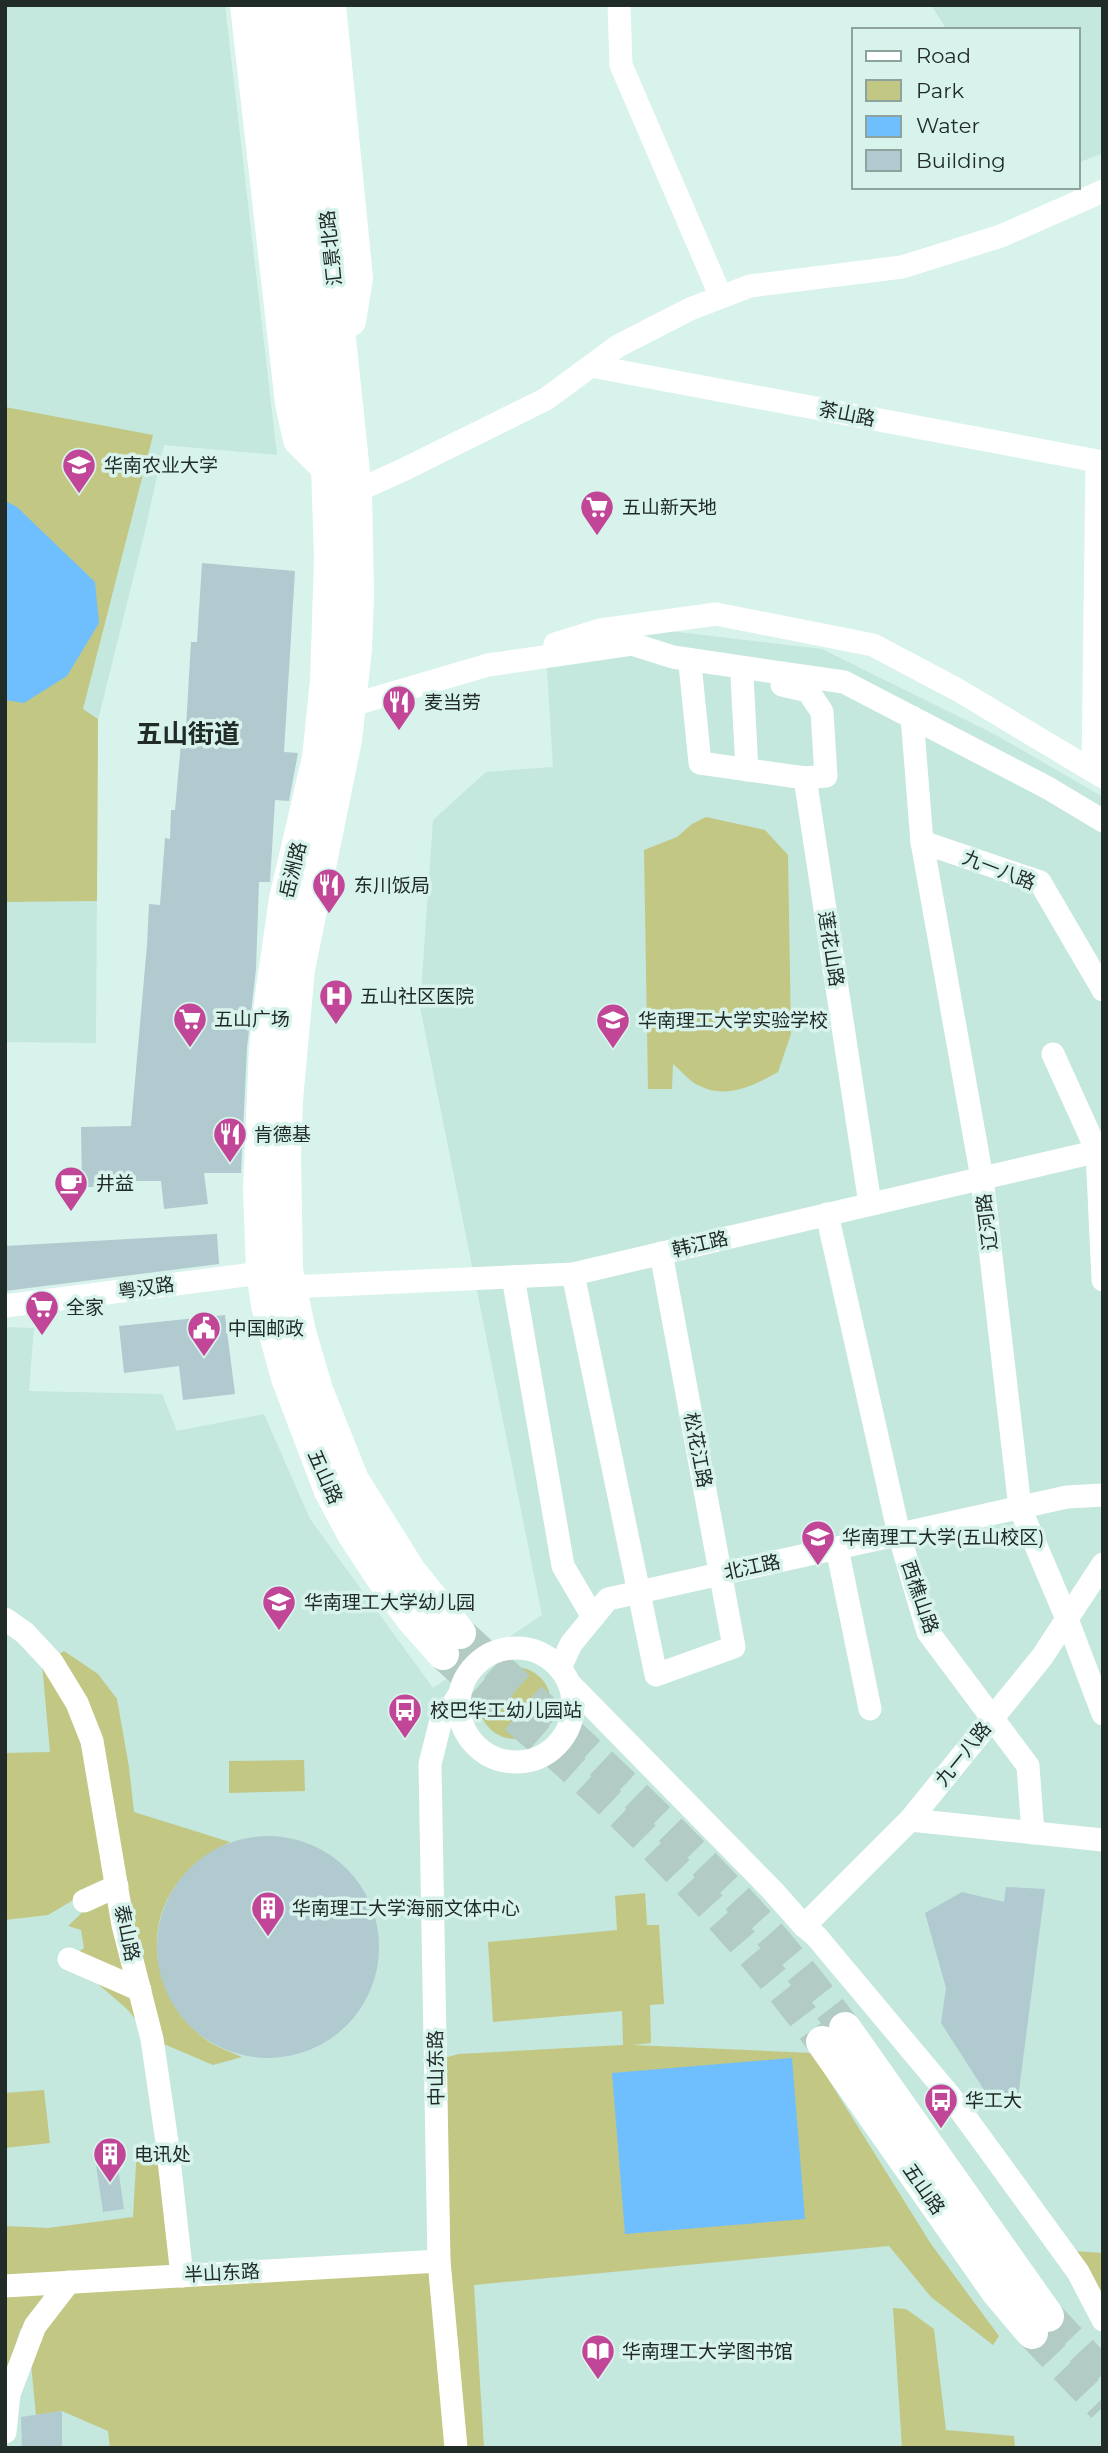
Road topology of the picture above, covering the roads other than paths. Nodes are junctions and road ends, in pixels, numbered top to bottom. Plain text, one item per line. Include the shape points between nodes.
1 (246, 5) edge
2 (276, 5) edge
3 (304, 5) edge
4 (330, 5) edge
5 (619, 5) edge
6 (1103, 191) edge
7 (721, 297) junction
8 (342, 353) junction
9 (591, 366) junction
10 (1100, 462) edge
11 (327, 468) junction
12 (356, 491) junction
13 (328, 504) junction
14 (682, 661) junction
15 (488, 665) junction
16 (742, 676) junction
17 (352, 705) junction
18 (912, 717) junction
19 (747, 770) junction
20 (1098, 774) edge
21 (805, 778) junction
22 (1103, 821) edge
23 (922, 842) junction
24 (1103, 990) edge
25 (1053, 1054) dead end
26 (1100, 1150) edge
27 (982, 1178) junction
28 (870, 1204) junction
29 (827, 1214) junction
30 (661, 1253) junction
31 (573, 1274) junction
32 (280, 1277) junction
33 (513, 1277) junction
34 (1103, 1280) edge
35 (5, 1306) edge
36 (1103, 1495) edge
37 (1020, 1508) junction
38 (899, 1534) junction
39 (837, 1548) junction
40 (1103, 1564) edge
41 (720, 1574) junction
42 (637, 1592) junction
43 (593, 1617) junction
44 (5, 1619) edge
45 (1067, 1619) junction
46 (452, 1644) tunnel mouth
47 (565, 1675) junction
48 (459, 1695) junction
49 (870, 1709) dead end
50 (1103, 1714) edge
51 (992, 1718) junction
52 (909, 1820) junction
53 (1033, 1833) junction
54 (1103, 1840) edge
55 (117, 1886) junction
56 (84, 1901) dead end
57 (804, 1926) junction
58 (69, 1959) dead end
59 (139, 1990) junction
60 (833, 2035) tunnel mouth
61 (439, 2261) junction
62 (182, 2276) junction
63 (69, 2282) junction
64 (5, 2286) edge
65 (1103, 2320) edge
66 (1040, 2325) tunnel mouth
67 (5, 2432) edge
68 (456, 2448) edge

1 - 11 main road via 291,403 299,440
2 - 11 main road, 汇景北路
3 - 8 main road, 汇景北路
4 - 8 main road via 356,278
5 - 7 street via 621,65
6 - 7 street via 1001,236 902,267 750,286
7 - 9 street via 618,346
8 - 12 main road, 汇景北路
9 - 10 street, 茶山路
9 - 12 street via 545,399
10 - 20 street
11 - 13 main road, 岳洲路
12 - 13 street
12 - 17 main road, 岳洲路 via 358,596
13 - 32 main road, 岳洲路 via 330,571 323,717 307,812 283,910 265,1049 259,1190
14 - 15 street via 632,644
14 - 16 street
14 - 18 street via 844,682
14 - 19 street via 700,763
15 - 17 street
15 - 20 street via 600,630 716,614 873,645
16 - 19 street
16 - 21 street via 808,691 821,712 826,776
17 - 32 main road, 岳洲路 via 299,968
18 - 22 street
18 - 23 street, 辽河路
19 - 21 street
21 - 28 street, 莲花山路
23 - 24 street, 九一八路 via 1040,882
23 - 27 street, 辽河路
25 - 26 street
26 - 27 street, 韩江路
26 - 34 street
27 - 28 street, 韩江路
27 - 37 street, 辽河路
28 - 29 street, 韩江路
29 - 30 street, 韩江路
29 - 38 street, 西樵山路
30 - 31 street, 韩江路
30 - 41 street, 松花江路
31 - 33 street, 韩江路
31 - 42 street
32 - 33 street, 韩江路
32 - 35 street, 粤汉路
32 - 46 main road, 五山路 via 353,1480
33 - 43 street via 563,1566
36 - 37 street, 北江路 via 1067,1497
37 - 38 street, 北江路
37 - 45 street, 辽河路
38 - 39 street, 北江路
38 - 51 street, 西樵山路 via 928,1632
39 - 41 street, 北江路
39 - 49 street
40 - 45 street, 九一八路
41 - 42 street, 北江路
41 - 42 street, 松花江路 via 734,1647 656,1675
42 - 43 street, 北江路 via 608,1598
43 - 47 street, 北江路 via 571,1644
44 - 55 street, 泰山路 via 52,1662 77,1703 92,1741
45 - 50 street, 辽河路
45 - 51 street, 九一八路
47 - 48 street via 546,1655 510,1647 477,1662
47 - 48 street via 574,1702 571,1722 548,1753 530,1761 511,1763 476,1747 459,1714
47 - 57 street
48 - 61 street, 中山东路 via 440,1724 430,1764
51 - 52 street, 九一八路
51 - 53 street, 西樵山路 via 1028,1766
52 - 53 street
52 - 57 street, 九一八路
53 - 54 street
55 - 56 street
55 - 59 street, 泰山路
57 - 65 street via 950,2096 1078,2272
58 - 59 street
59 - 62 street, 泰山路 via 154,2052
60 - 66 main road, 五山路
61 - 62 street, 半山东路
61 - 68 street, 中山东路
62 - 63 street, 半山东路
63 - 64 street, 半山东路
63 - 67 street via 35,2326 9,2394

